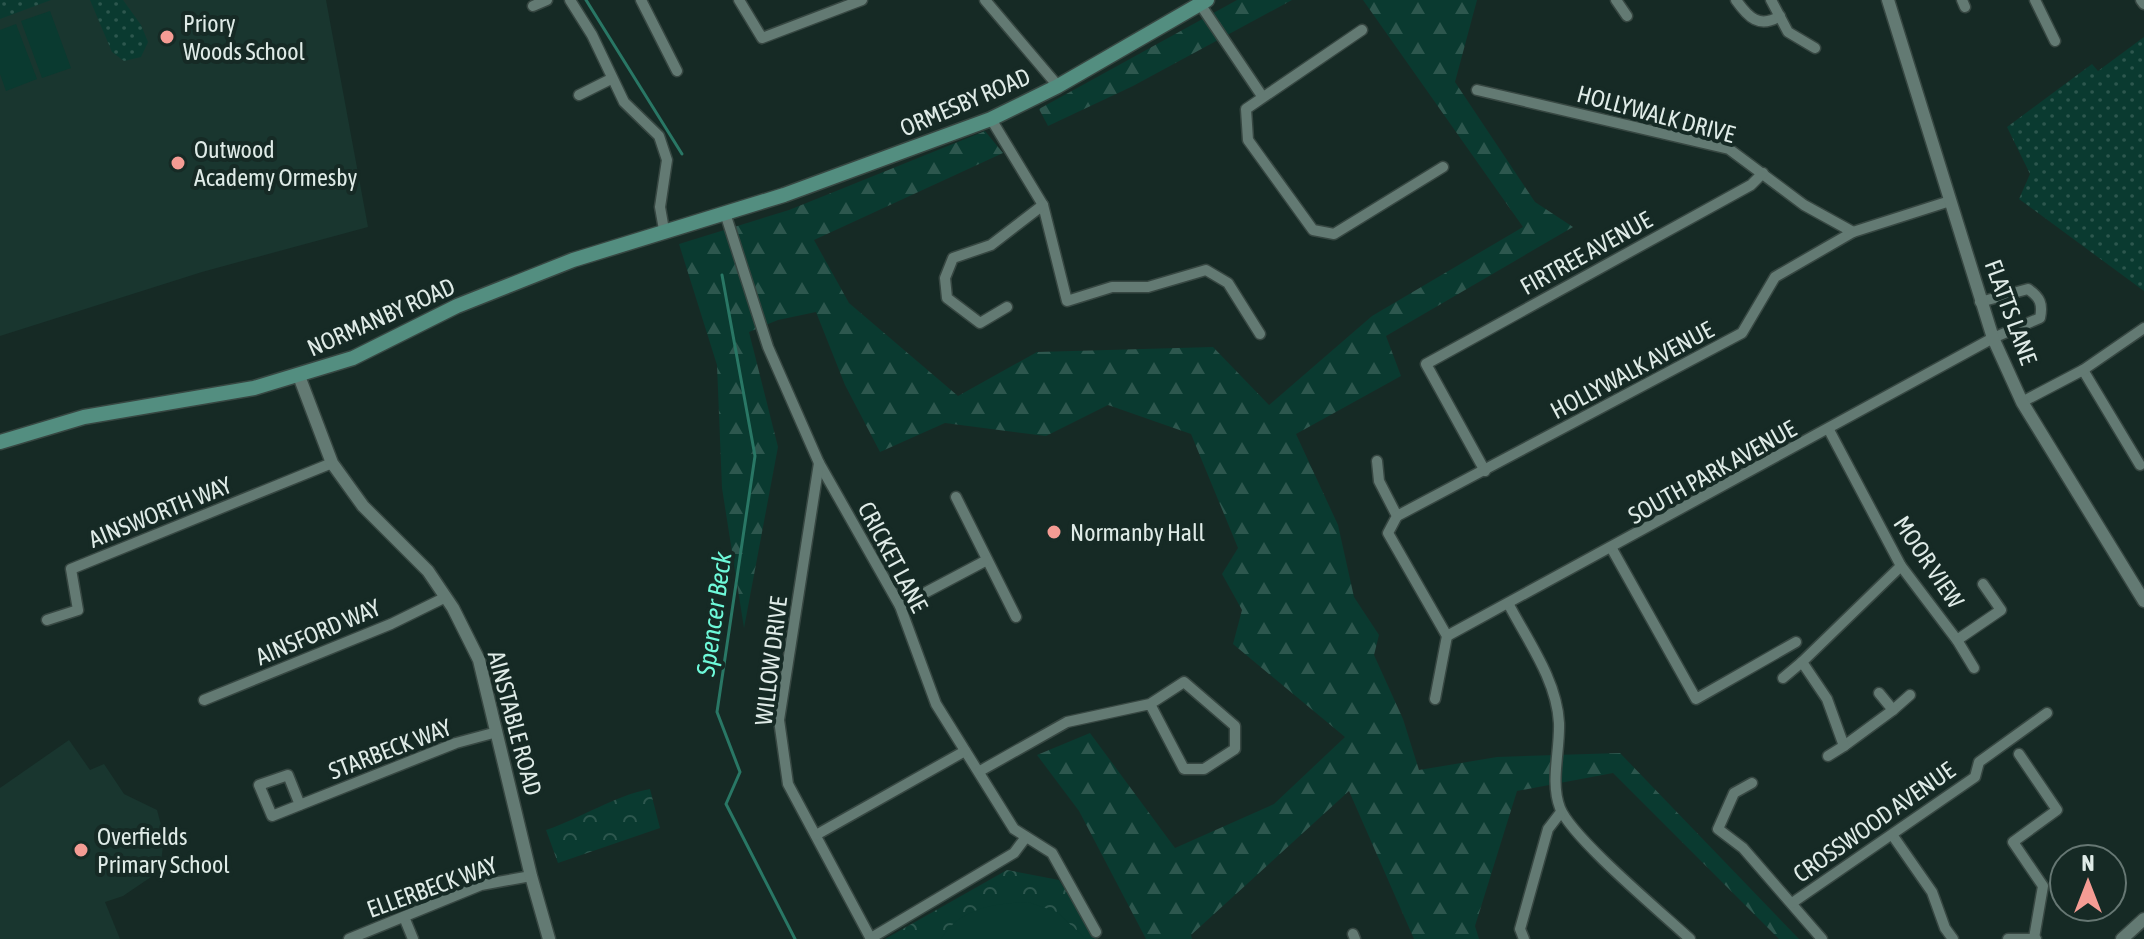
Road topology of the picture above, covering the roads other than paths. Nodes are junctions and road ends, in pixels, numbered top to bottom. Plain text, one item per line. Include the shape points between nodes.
1 (547, 0) edge
2 (570, 0) edge
3 (641, 0) edge
4 (739, 0) edge
5 (862, 0) edge
6 (985, 0) edge
7 (1616, 0) edge
8 (1736, 0) edge
9 (1771, 0) edge
10 (2035, 0) edge
11 (1204, 2) edge
12 (533, 6) dead end
13 (1890, 7) edge
14 (1627, 16) dead end
15 (1780, 16) junction
16 (1362, 30) dead end
17 (2055, 41) dead end
18 (1815, 48) dead end
19 (677, 71) dead end
20 (611, 79) junction
21 (1058, 86) junction
22 (1477, 90) dead end
23 (579, 95) dead end
24 (1262, 96) junction
25 (991, 119) junction
26 (1443, 167) dead end
27 (1763, 173) junction
28 (1950, 201) junction
29 (1043, 205) junction
30 (725, 213) junction
31 (664, 230) junction
32 (1853, 232) junction
33 (1980, 302) junction
34 (1007, 307) dead end
35 (2144, 328) edge
36 (1260, 334) dead end
37 (1993, 338) junction
38 (2083, 370) junction
39 (299, 376) junction
40 (2022, 402) junction
41 (1829, 430) junction
42 (0, 442) edge
43 (1377, 461) dead end
44 (332, 463) junction
45 (819, 463) junction
46 (2140, 465) dead end
47 (1485, 471) junction
48 (956, 497) dead end
49 (1397, 516) junction
50 (1612, 549) junction
51 (987, 560) junction
52 (1901, 566) junction
53 (1983, 584) dead end
54 (446, 597) junction
55 (2144, 601) edge
56 (1509, 605) junction
57 (900, 606) junction
58 (1016, 617) dead end
59 (47, 620) dead end
60 (1447, 636) junction
61 (1957, 640) junction
62 (1796, 642) dead end
63 (1802, 662) junction
64 (1974, 668) dead end
65 (1783, 678) dead end
66 (1879, 693) dead end
67 (1910, 695) dead end
68 (1435, 699) dead end
69 (204, 700) dead end
70 (1150, 704) junction
71 (1893, 710) junction
72 (2047, 713) dead end
73 (497, 732) junction
74 (1844, 746) junction
75 (965, 751) junction
76 (2019, 754) dead end
77 (1828, 756) dead end
78 (980, 771) junction
79 (1752, 783) dead end
80 (300, 805) junction
81 (1561, 812) junction
82 (816, 835) junction
83 (1893, 836) junction
84 (1026, 837) junction
85 (531, 876) junction
86 (1792, 903) junction
87 (404, 917) junction
88 (2144, 919) edge
89 (1096, 932) dead end
90 (349, 939) edge
91 (413, 939) edge
92 (549, 939) edge
93 (871, 939) edge
94 (1524, 939) edge
95 (1690, 939) edge
96 (1822, 939) edge
97 (1953, 939) edge
98 (2008, 939) edge
99 (2035, 939) edge
100 (2122, 939) edge

1 - 12 street
2 - 20 street
3 - 19 street
4 - 5 street via 762,38
6 - 21 street
7 - 14 street
8 - 15 street via 1756,22
9 - 15 street
10 - 17 street
11 - 21 main road, ORMESBY ROAD
11 - 24 street
13 - 28 street, FLATTS LANE
15 - 18 street via 1788,32
16 - 24 street
20 - 23 street
20 - 31 street via 624,102 659,136 667,160 660,207
21 - 25 main road, ORMESBY ROAD
22 - 27 street, HOLLYWALK DRIVE via 1729,149
24 - 26 street via 1246,109 1248,140 1313,230 1334,234
25 - 29 street
25 - 30 main road, ORMESBY ROAD
27 - 32 street, HOLLYWALK DRIVE via 1804,205
27 - 47 street, FIRTREE AVENUE via 1751,185 1426,364
28 - 32 street, HOLLYWALK AVENUE
28 - 33 street, FLATTS LANE
29 - 34 street via 991,245 953,258 945,278 947,298 980,323
29 - 36 street via 1067,301 1206,270 1228,283
30 - 31 main road, NORMANBY ROAD
30 - 45 street, CRICKET LANE via 768,347
31 - 39 main road, NORMANBY ROAD via 457,306 353,358
32 - 47 street, HOLLYWALK AVENUE via 1775,277 1742,333
33 - 37 street, FLATTS LANE
33 - 37 street, SOUTH PARK AVENUE via 2028,289 2042,306 2040,318
35 - 38 street
37 - 40 street, FLATTS LANE
37 - 41 street, SOUTH PARK AVENUE
38 - 40 street
38 - 46 street
39 - 42 main road, NORMANBY ROAD via 84,417
39 - 44 street, AINSTABLE ROAD
40 - 55 street, FLATTS LANE
41 - 50 street, SOUTH PARK AVENUE
41 - 52 street, MOOR VIEW
43 - 49 street via 1379,481
44 - 54 street, AINSTABLE ROAD via 363,506 428,571
44 - 59 street, AINSWORTH WAY via 71,569 78,610
45 - 57 street, CRICKET LANE
45 - 82 street, WILLOW DRIVE via 779,720 788,784
47 - 49 street, HOLLYWALK AVENUE
48 - 51 street
49 - 60 street via 1388,533
50 - 56 street, SOUTH PARK AVENUE
50 - 62 street via 1696,699
51 - 57 street
51 - 58 street
52 - 61 street, MOOR VIEW
52 - 63 street
53 - 61 street, MOOR VIEW via 2001,610
54 - 69 street, AINSFORD WAY
54 - 73 street, AINSTABLE ROAD via 479,660
56 - 60 street, SOUTH PARK AVENUE
56 - 81 street via 1552,688 1559,721 1556,793
57 - 75 street, CRICKET LANE via 936,704
60 - 68 street
61 - 64 street
63 - 65 street
63 - 74 street via 1827,699
66 - 71 street
67 - 71 street
70 - 70 street via 1184,682 1235,726 1235,749 1204,769 1184,769
70 - 78 street via 1067,722
71 - 74 street
72 - 83 street, CROSSWOOD AVENUE via 1979,762 1975,777
73 - 80 street, STARBECK WAY
73 - 85 street, AINSTABLE ROAD
74 - 77 street
75 - 78 street, CRICKET LANE
75 - 82 street
76 - 99 street via 2057,810 2013,842 2043,886
78 - 84 street, CRICKET LANE via 1014,829
79 - 86 street via 1734,793 1718,829 1743,848
80 - 80 street, STARBECK WAY via 288,775 259,785 272,816
81 - 94 street via 1548,829 1520,929
81 - 95 street
82 - 93 street, WILLOW DRIVE
83 - 86 street, CROSSWOOD AVENUE
83 - 97 street via 1932,892
84 - 89 street, CRICKET LANE via 1052,853
84 - 93 street via 1014,853
85 - 87 street, ELLERBECK WAY via 481,885
85 - 92 street, AINSTABLE ROAD
86 - 96 street
87 - 90 street, ELLERBECK WAY
87 - 91 street
88 - 100 street
98 - 99 street

